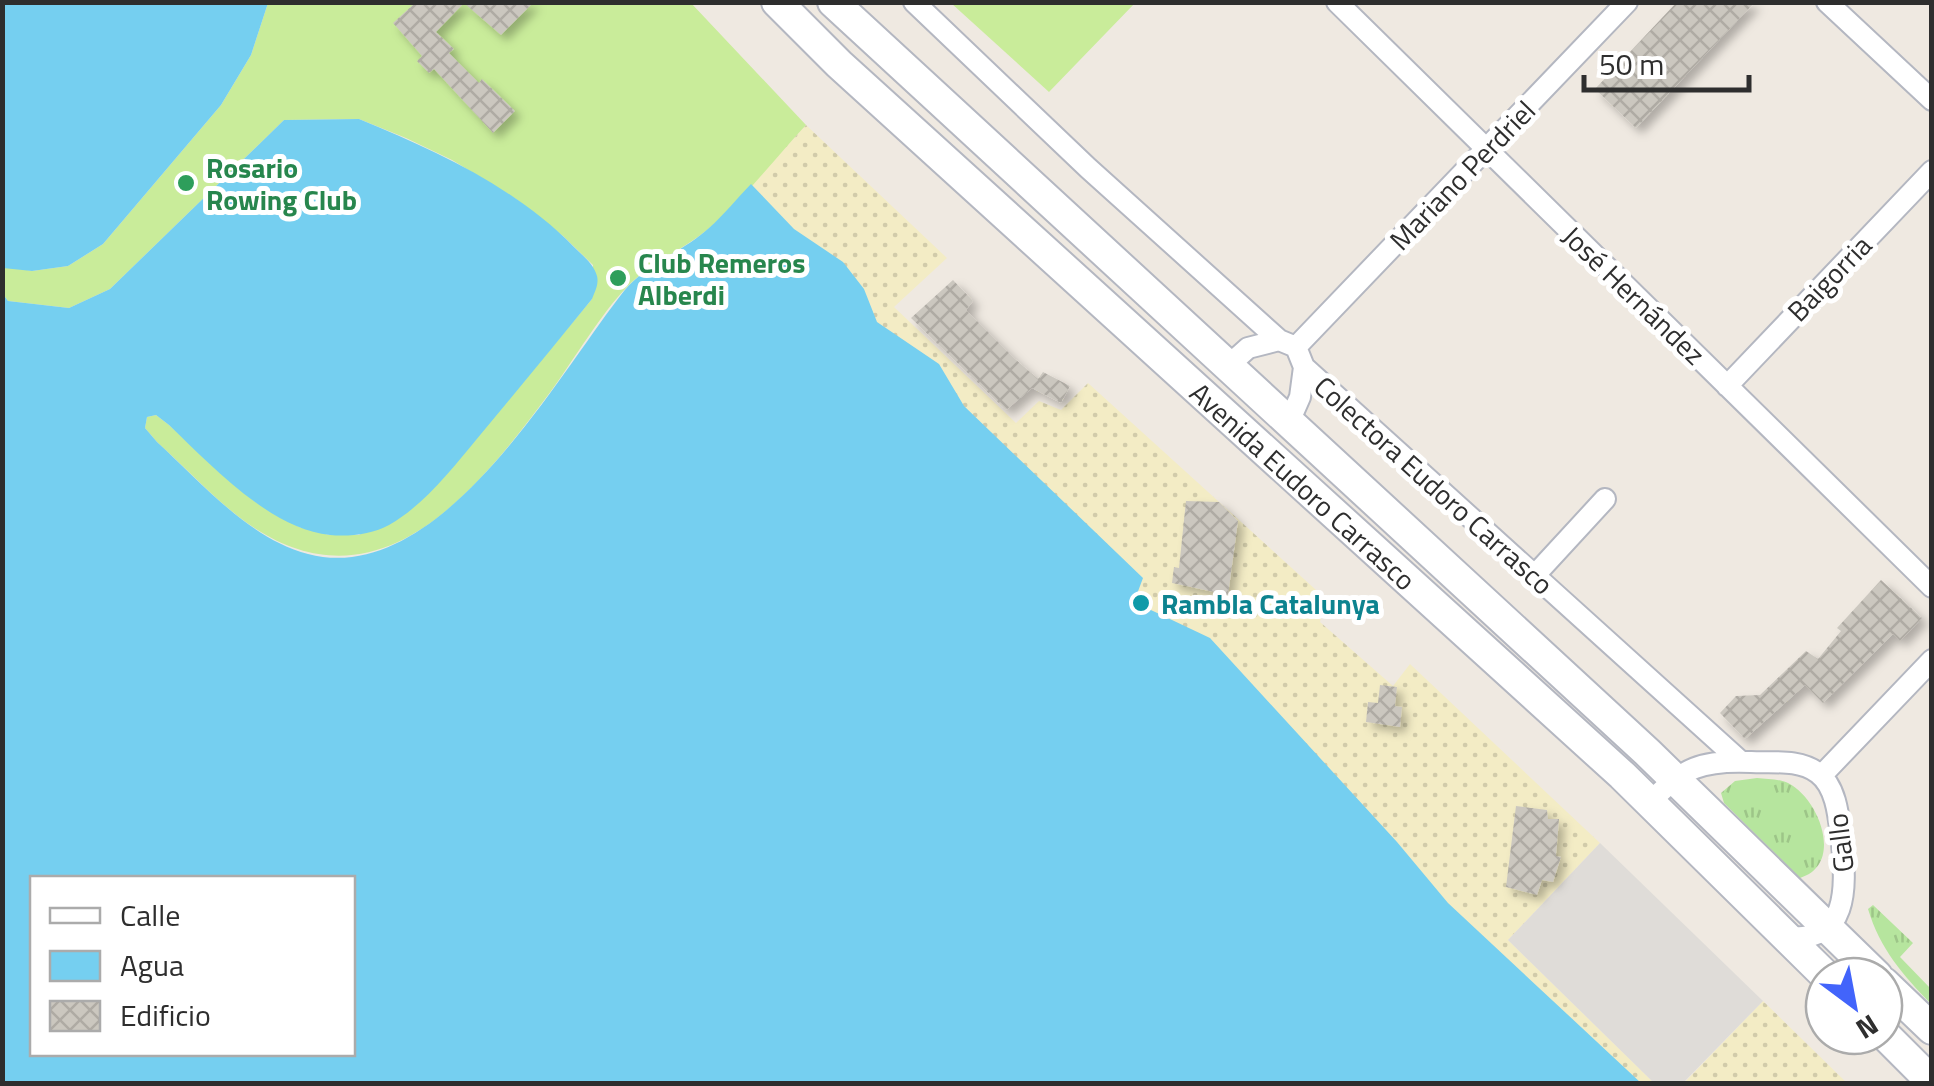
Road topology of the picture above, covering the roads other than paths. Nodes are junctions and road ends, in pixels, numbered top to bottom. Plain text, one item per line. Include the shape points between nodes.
1 (777, 2) edge
2 (833, 2) edge
3 (914, 2) edge
4 (1337, 2) edge
5 (1627, 2) edge
6 (1828, 2) edge
7 (1932, 100) edge
8 (1486, 149) junction
9 (1932, 171) edge
10 (1293, 351) junction
11 (1229, 365) junction
12 (1727, 386) junction
13 (1289, 422) junction
14 (1605, 500) dead end
15 (1534, 576) junction
16 (1932, 587) edge
17 (1932, 660) edge
18 (1740, 762) junction
19 (1822, 775) junction
20 (1673, 778) junction
21 (1650, 803) junction
22 (1826, 928) junction
23 (1787, 937) junction
24 (1806, 956) edge
25 (1855, 956) edge
26 (1904, 1002) edge
27 (1932, 1029) edge
28 (1904, 1054) edge
29 (1932, 1082) edge

1 - 21 main road, Avenida Eudoro Carrasco
2 - 11 main road, Avenida Eudoro Carrasco
3 - 10 street, Colectora Eudoro Carrasco
4 - 8 street, José Hernández
5 - 8 street, Mariano Perdriel
6 - 7 street
8 - 10 street, Mariano Perdriel
8 - 12 street, José Hernández
9 - 12 street, Baigorria
10 - 11 street, Mariano Perdriel via 1248,348
10 - 13 street via 1300,397
10 - 15 street, Colectora Eudoro Carrasco
11 - 13 main road, Avenida Eudoro Carrasco
12 - 16 street, José Hernández
13 - 20 main road, Avenida Eudoro Carrasco
14 - 15 street
15 - 18 street, Colectora Eudoro Carrasco
17 - 19 street, Gallo
18 - 19 street, Gallo via 1800,764
18 - 20 street, Gallo via 1697,766
19 - 22 street, Gallo via 1839,820 1846,894
20 - 21 street
20 - 22 main road, Avenida Eudoro Carrasco
21 - 23 main road, Avenida Eudoro Carrasco
22 - 23 street
22 - 25 main road, Avenida Eudoro Carrasco
23 - 24 main road, Avenida Eudoro Carrasco
26 - 27 main road
28 - 29 main road

